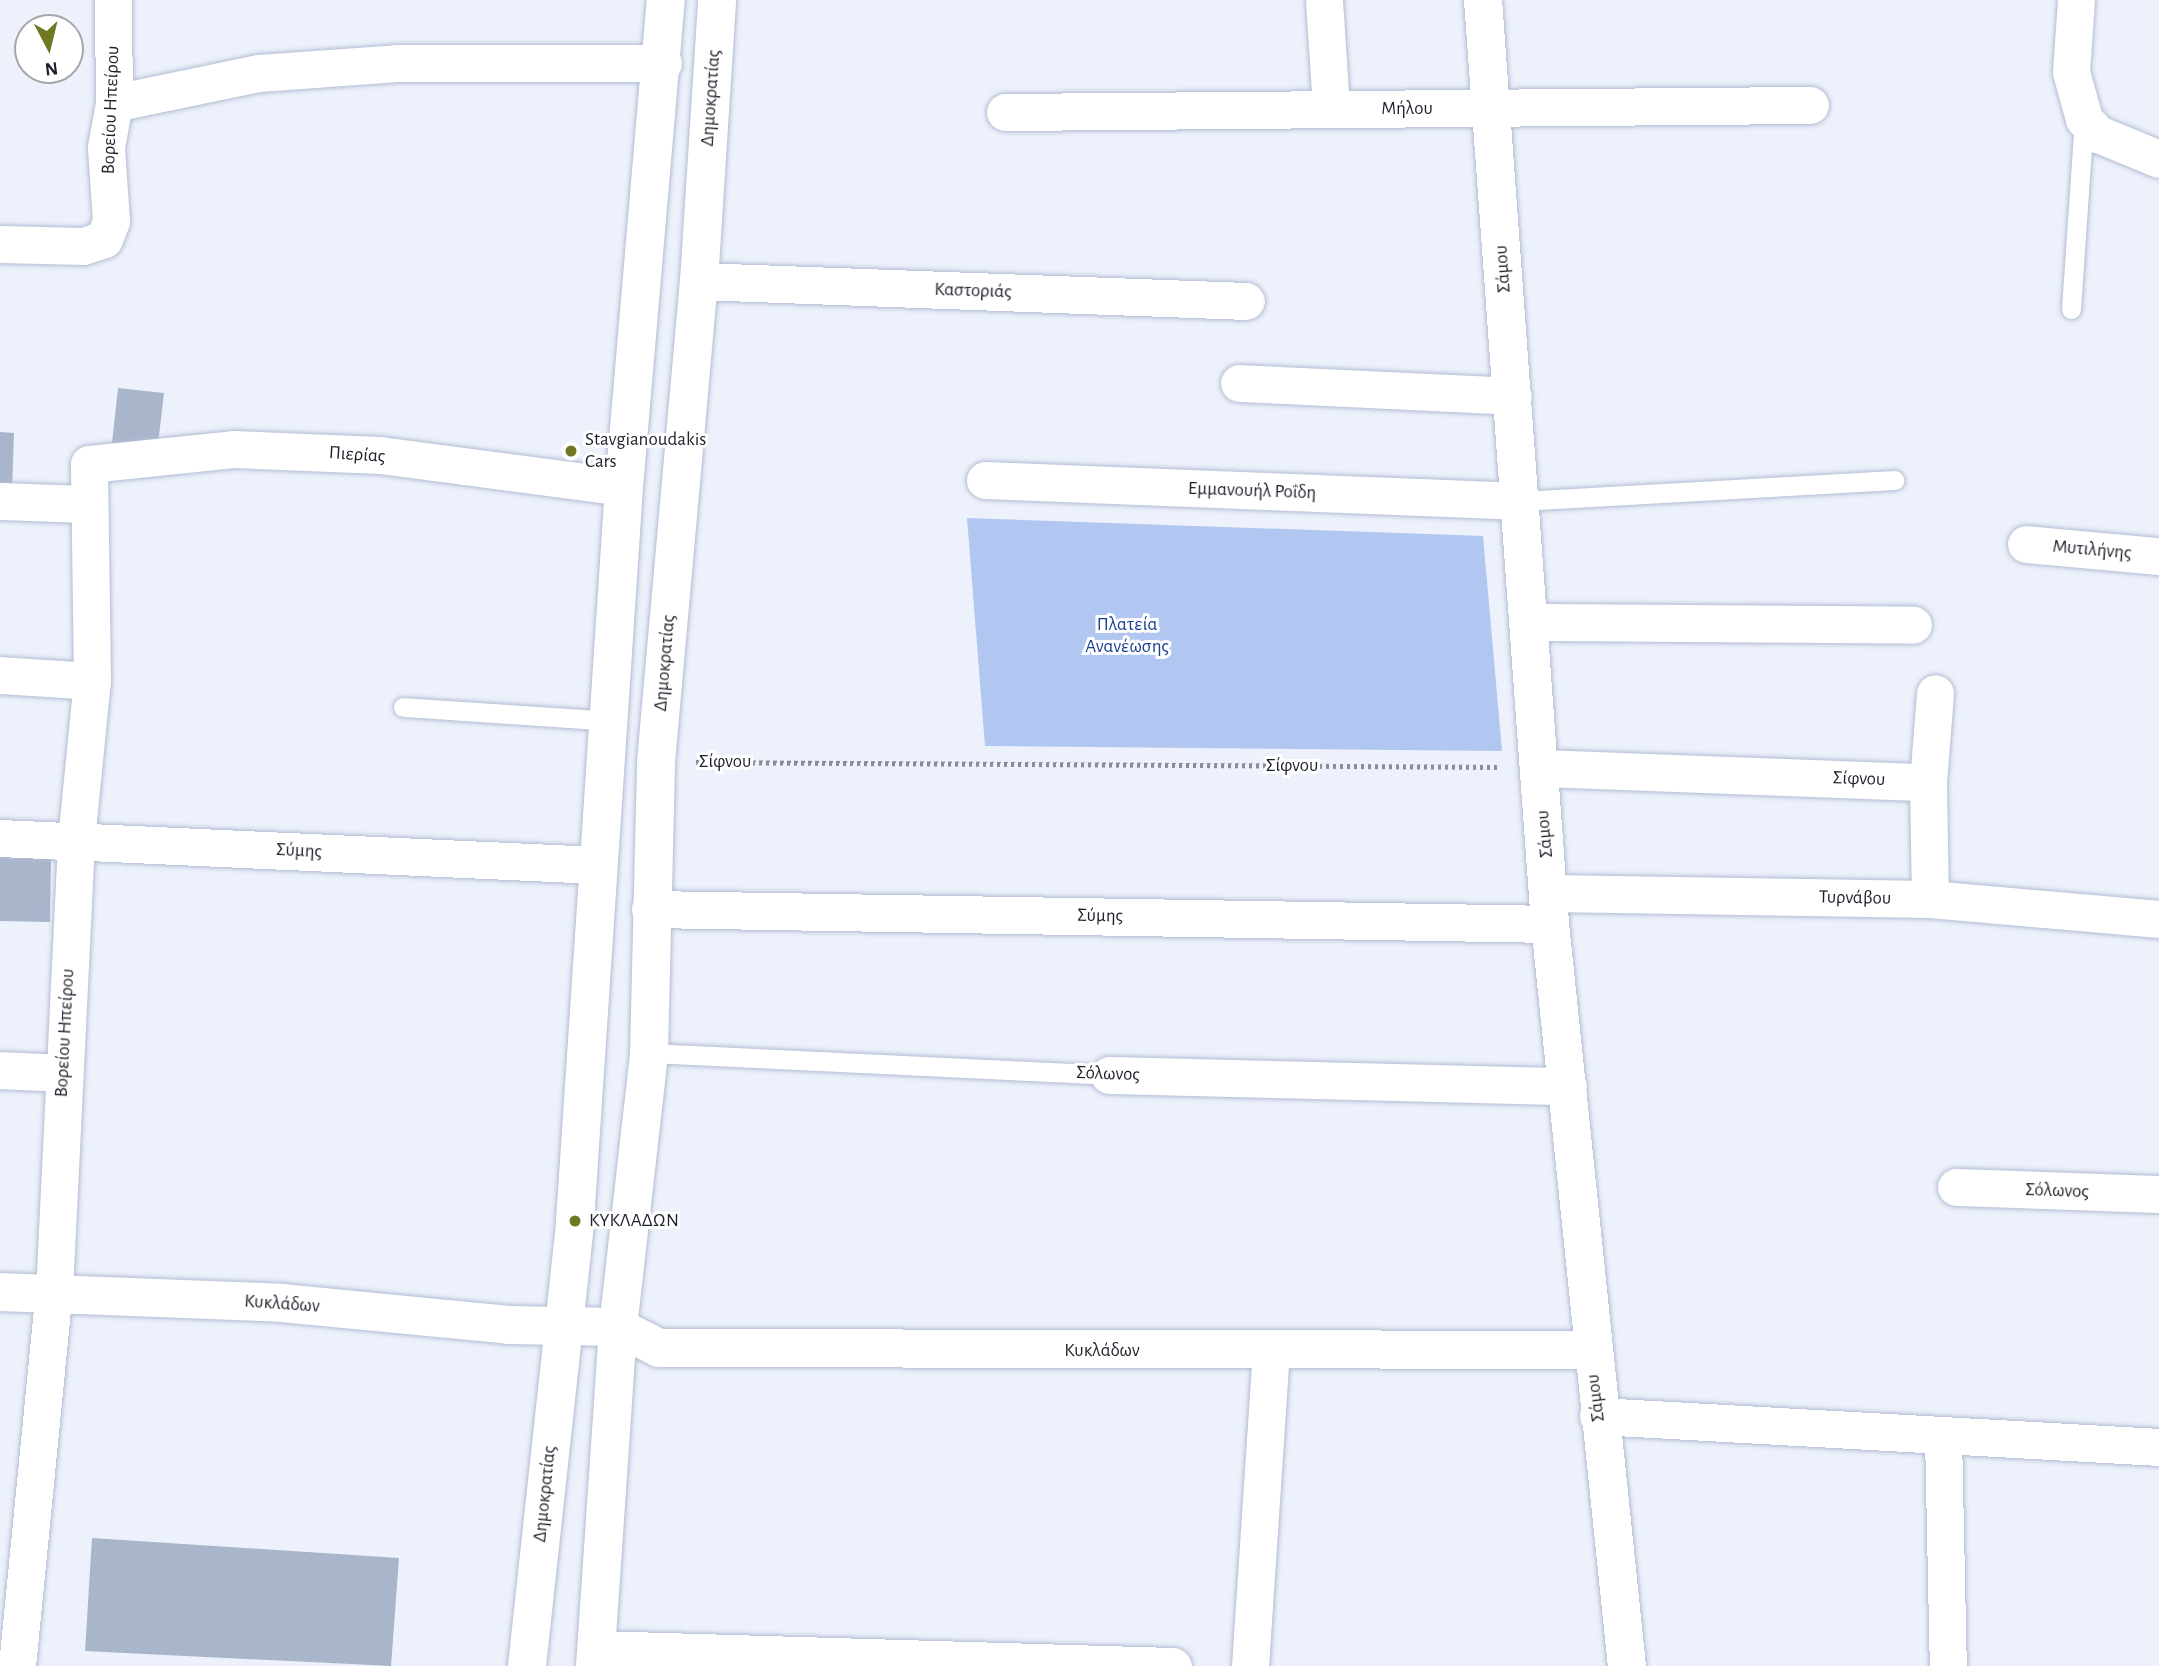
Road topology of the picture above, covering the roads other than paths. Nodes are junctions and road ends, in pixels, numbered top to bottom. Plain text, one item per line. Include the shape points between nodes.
1 (113, 0) edge
2 (666, 0) edge
3 (717, 0) edge
4 (1324, 0) edge
5 (1483, 0) edge
6 (2076, 0) edge
7 (663, 63) junction
8 (114, 103) junction
9 (1810, 105) dead end
10 (1331, 109) junction
11 (1490, 109) junction
12 (1005, 112) dead end
13 (2084, 119) junction
14 (2159, 159) edge
15 (0, 244) edge
16 (699, 281) junction
17 (1246, 301) dead end
18 (2071, 309) dead end
19 (1239, 383) dead end
20 (1513, 396) junction
21 (89, 464) joint
22 (985, 480) dead end
23 (1894, 481) dead end
24 (624, 487) junction
25 (0, 501) edge
26 (1520, 501) junction
27 (87, 504) junction
28 (2026, 544) dead end
29 (2159, 555) edge
30 (1529, 622) junction
31 (1913, 625) dead end
32 (0, 675) edge
33 (92, 681) junction
34 (1935, 693) dead end
35 (402, 706) dead end
36 (612, 721) junction
37 (1539, 768) junction
38 (1928, 782) junction
39 (0, 838) edge
40 (76, 841) junction
41 (597, 865) junction
42 (1930, 899) junction
43 (650, 909) junction
44 (1550, 909) junction
45 (2159, 919) edge
46 (649, 1053) junction
47 (0, 1070) edge
48 (63, 1073) junction
49 (1109, 1075) joint
50 (1568, 1086) junction
51 (1956, 1187) dead end
52 (2159, 1194) edge
53 (0, 1292) edge
54 (54, 1292) junction
55 (564, 1322) junction
56 (618, 1327) junction
57 (1591, 1350) junction
58 (1271, 1352) junction
59 (1598, 1416) junction
60 (1943, 1435) junction
61 (2159, 1447) edge
62 (11, 1601) edge
63 (595, 1658) edge
64 (17, 1666) edge
65 (527, 1666) edge
66 (1173, 1666) edge
67 (1250, 1666) edge
68 (1626, 1666) edge
69 (1948, 1666) edge

1 - 8 street, Βορείου Ηπείρου
2 - 7 main road, Δημοκρατίας
3 - 16 main road, Δημοκρατίας
4 - 10 street
5 - 11 main road, Σάμου
6 - 13 street via 2071,72
7 - 8 street via 397,63 259,72
7 - 24 main road, Δημοκρατίας
8 - 15 street, Βορείου Ηπείρου via 106,147 111,221 104,239 83,247
9 - 11 street, Μήλου
10 - 11 street, Μήλου
10 - 12 street, Μήλου
11 - 20 main road, Σάμου
13 - 14 street via 2098,134
13 - 18 lane
16 - 17 street, Καστοριάς
16 - 43 main road, Δημοκρατίας via 656,762
19 - 20 street
20 - 26 main road, Σάμου
21 - 24 street, Πιερίας via 160,453 247,449 380,455
21 - 27 street, Βορείου Ηπείρου
22 - 26 street, Εμμανουήλ Ροΐδη
23 - 26 lane
24 - 36 main road, Δημοκρατίας
25 - 27 street
26 - 30 main road, Σάμου
27 - 33 street, Βορείου Ηπείρου
28 - 29 street, Μυτιλήνης
30 - 31 street
30 - 37 main road, Σάμου
32 - 33 street
33 - 40 street, Βορείου Ηπείρου
34 - 38 street
35 - 36 lane
36 - 41 main road, Δημοκρατίας
37 - 38 street, Σίφνου
37 - 44 main road, Σάμου
38 - 42 street
39 - 40 street, Σύμης
40 - 41 street, Σύμης
40 - 48 street, Βορείου Ηπείρου
41 - 55 main road, Δημοκρατίας
42 - 44 street, Τυρνάβου
42 - 45 street, Τυρνάβου
43 - 44 street, Σύμης
43 - 46 main road, Δημοκρατίας
44 - 50 main road, Σάμου
46 - 49 lane, Σόλωνος
46 - 56 main road, Δημοκρατίας
47 - 48 street
48 - 54 street, Βορείου Ηπείρου
49 - 50 street, Σόλωνος
50 - 57 main road, Σάμου
51 - 52 street, Σόλωνος
53 - 54 main road, Κυκλάδων
54 - 55 main road, Κυκλάδων via 282,1303 509,1325
54 - 62 street, Βορείου Ηπείρου
55 - 56 main road
55 - 65 main road, Δημοκρατίας
56 - 58 main road, Κυκλάδων via 659,1348
56 - 63 main road, Δημοκρατίας
57 - 58 main road, Κυκλάδων
57 - 59 main road, Σάμου
58 - 67 street
59 - 60 street
59 - 68 main road, Σάμου
60 - 61 street
60 - 69 street
62 - 64 street, Βορείου Ηπείρου
63 - 66 street

